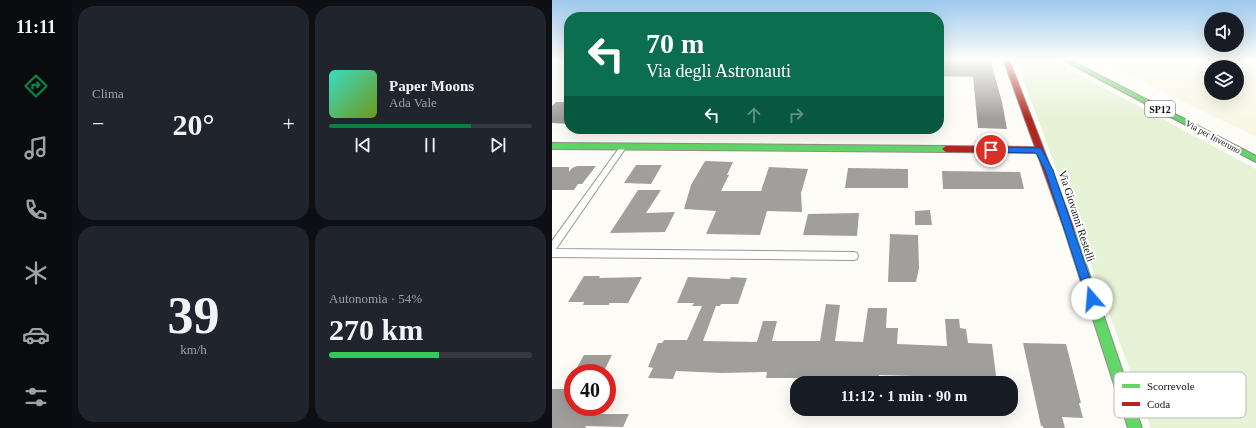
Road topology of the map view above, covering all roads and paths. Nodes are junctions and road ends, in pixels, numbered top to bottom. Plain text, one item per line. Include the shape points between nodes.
1 (1013, 79) edge
2 (1102, 79) edge
3 (552, 146) edge
4 (624, 146) junction
5 (1039, 150) junction
6 (1256, 159) edge
7 (552, 248) edge
8 (552, 253) edge
9 (854, 256) dead end
10 (1116, 372) edge
11 (1132, 418) edge
12 (1135, 428) edge

1 - 5 street, Via Giovanni Restelli
2 - 6 street, Via per Inveruno / SP12
3 - 4 street
4 - 5 street
4 - 7 lane
5 - 10 street, Via Giovanni Restelli via 1049,170
8 - 9 lane
11 - 12 street, Via Giovanni Restelli

